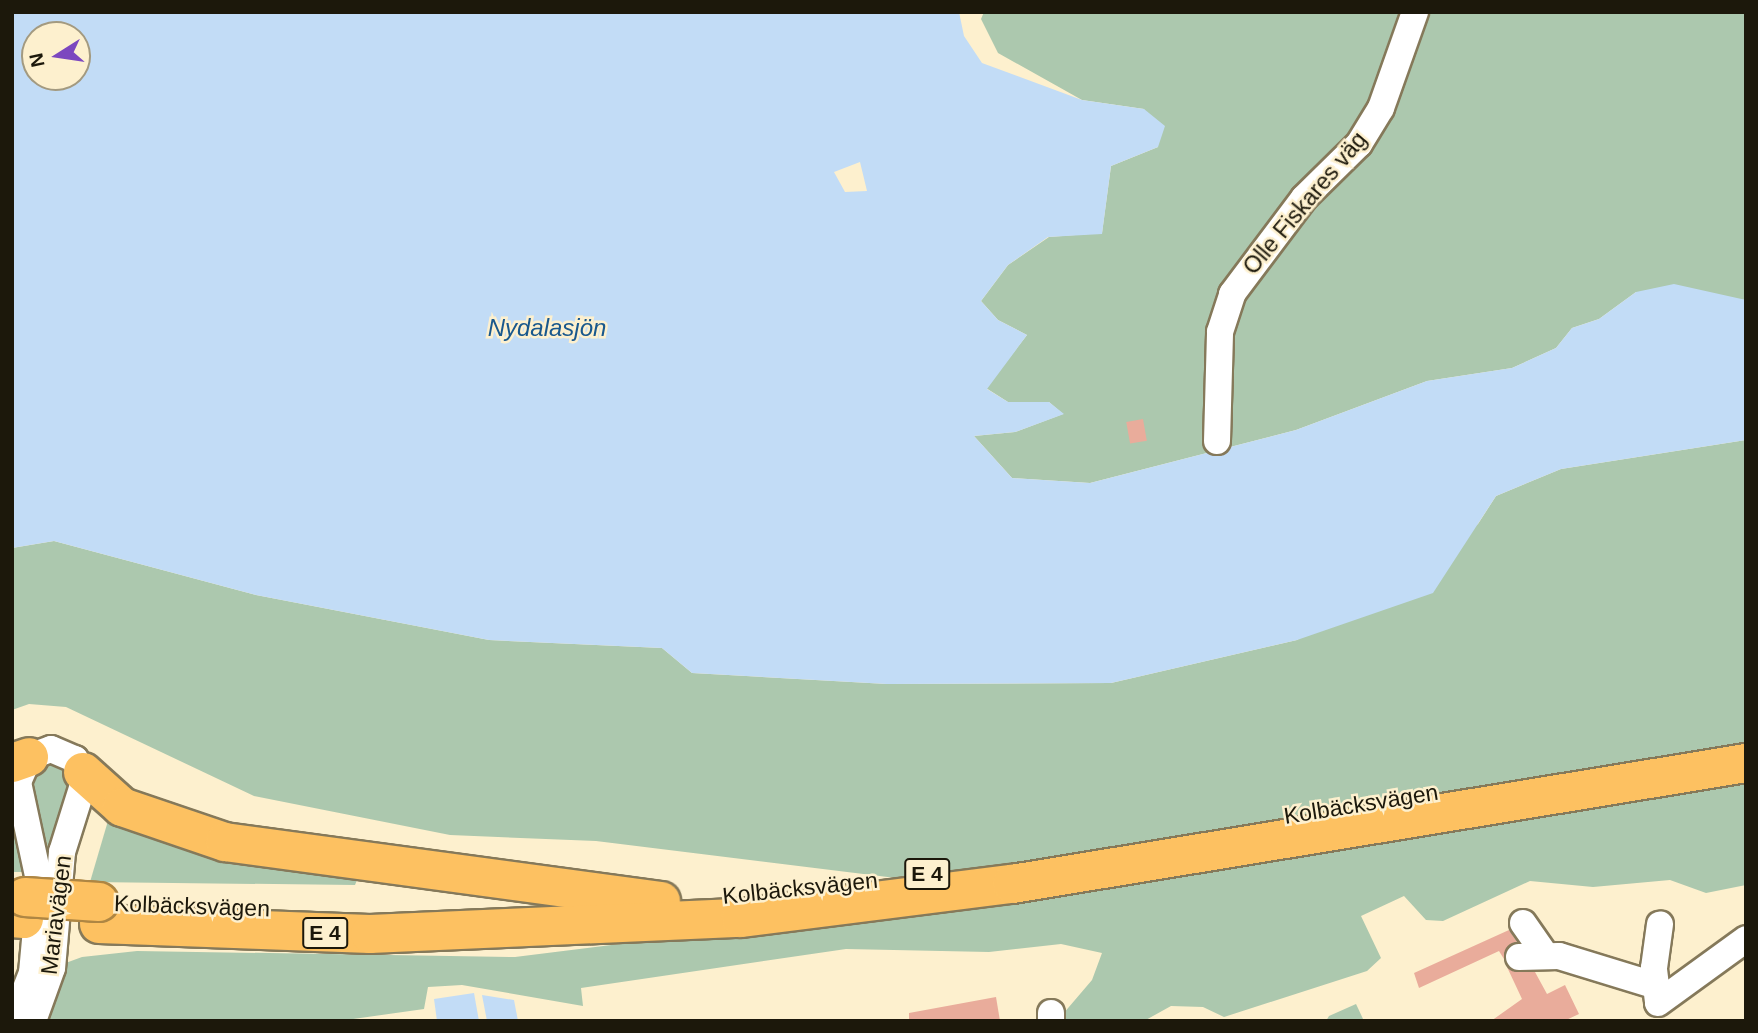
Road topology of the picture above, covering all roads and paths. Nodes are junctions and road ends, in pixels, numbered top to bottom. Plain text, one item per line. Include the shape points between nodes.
1 (1415, 12) edge
2 (1217, 441) dead end
3 (1746, 740) edge
4 (20, 760) edge
5 (1746, 764) edge
6 (83, 772) junction
7 (661, 901) junction
8 (18, 907) edge
9 (99, 913) junction
10 (1523, 923) dead end
11 (1660, 924) dead end
12 (1746, 939) edge
13 (1545, 954) junction
14 (1519, 957) dead end
15 (1658, 1003) edge
16 (13, 1021) edge
17 (33, 1021) edge

1 - 2 street, Olle Fiskares väg via 1381,108 1359,144 1304,198 1232,294 1220,332
3 - 7 highway, Kolbäcksvägen / E 4 via 955,870
4 - 6 street, Mariavägen via 62,751
4 - 16 street, Mariavägen via 18,782 39,855 39,909 32,972
5 - 9 highway, Kolbäcksvägen / E 4 via 1013,884 766,915 370,934
6 - 7 highway via 122,807 225,842
6 - 17 street, Mariavägen via 62,852 52,968
7 - 9 highway, Kolbäcksvägen / E 4 via 368,912
8 - 9 highway, Kolbäcksvägen / E 4
10 - 13 street
11 - 15 street
12 - 15 street
13 - 14 street
13 - 15 street

